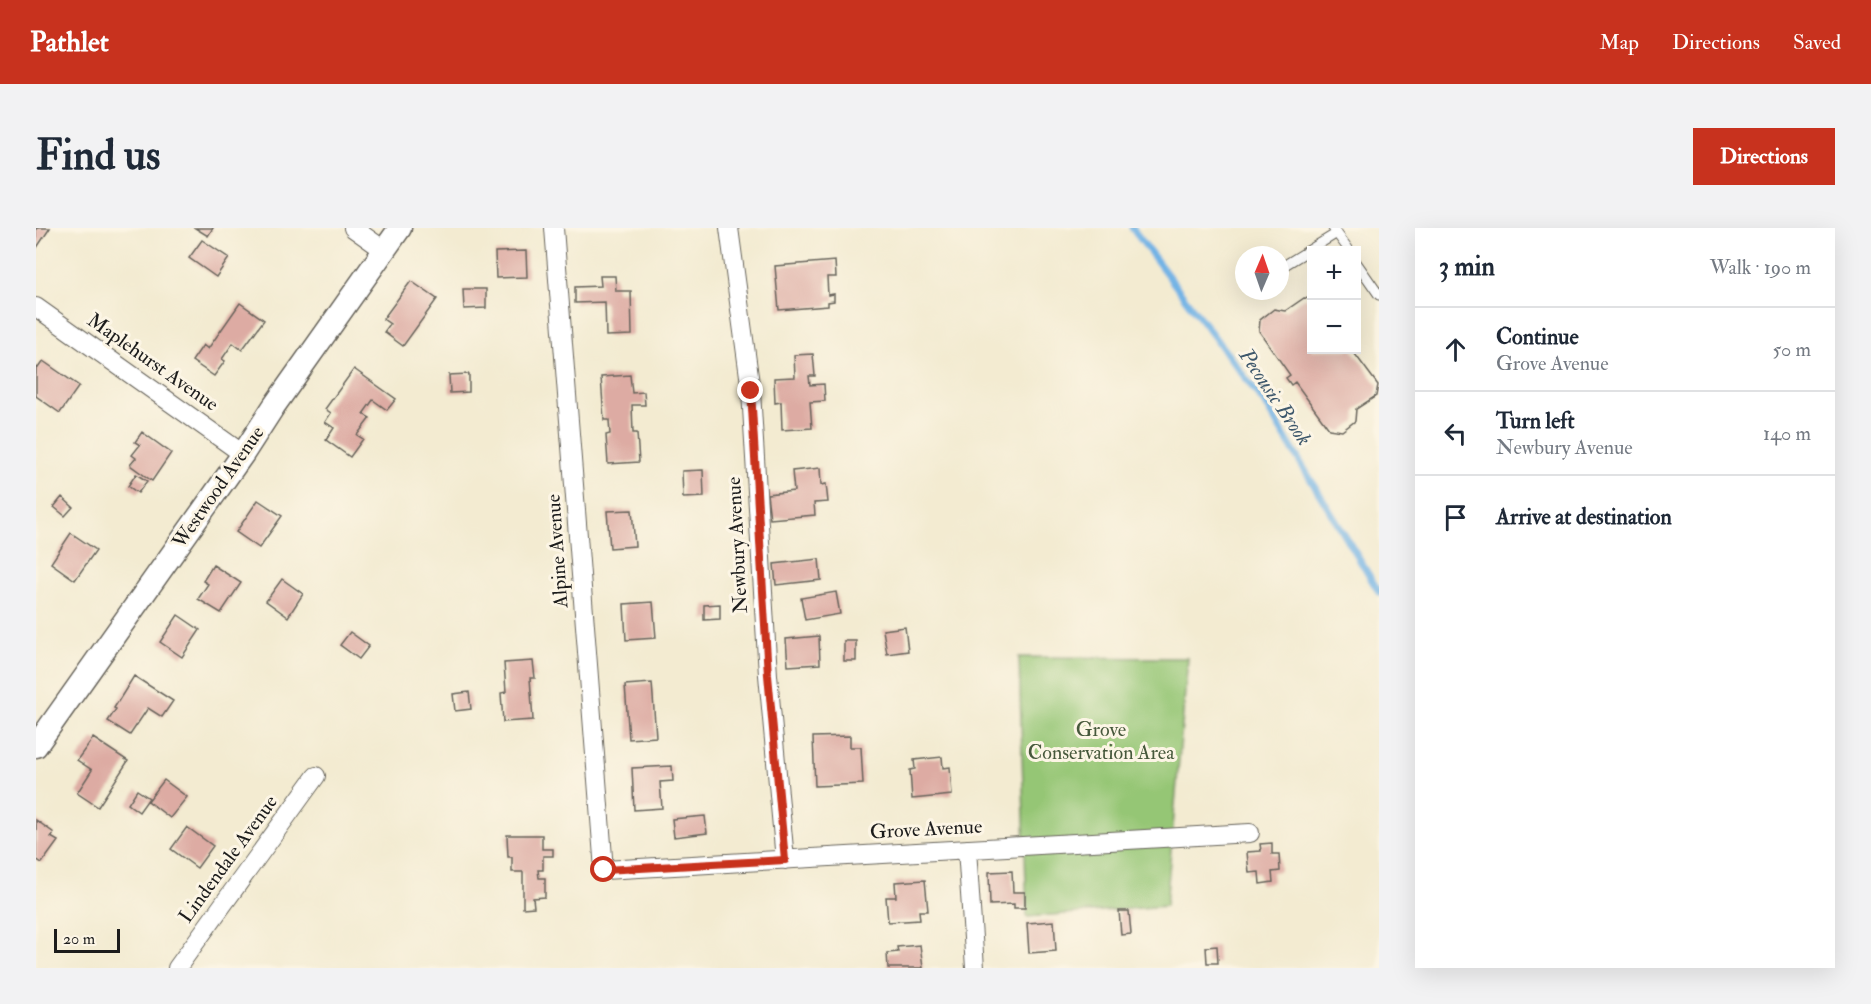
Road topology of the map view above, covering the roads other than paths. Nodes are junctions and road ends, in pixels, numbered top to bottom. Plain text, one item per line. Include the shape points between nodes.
1 (353, 228) edge
2 (400, 228) edge
3 (554, 228) edge
4 (729, 228) edge
5 (1335, 231) edge
6 (1346, 246) edge
7 (384, 250) junction
8 (1289, 262) edge
9 (1361, 269) edge
10 (1379, 295) edge
11 (36, 307) edge
12 (243, 454) junction
13 (36, 746) edge
14 (316, 776) dead end
15 (1250, 833) dead end
16 (967, 849) junction
17 (785, 860) junction
18 (604, 870) joint
19 (177, 968) edge
20 (975, 968) edge

1 - 7 street
2 - 7 street, Westwood Avenue
3 - 18 street, Alpine Avenue
4 - 17 street, Newbury Avenue via 751,391 768,675
5 - 6 lane
5 - 8 lane
7 - 12 street, Westwood Avenue
9 - 10 lane
11 - 12 street, Maplehurst Avenue
12 - 13 street, Westwood Avenue
14 - 19 street, Lindendale Avenue
15 - 16 street, Grove Avenue
16 - 17 street, Grove Avenue
16 - 20 street
17 - 18 street, Grove Avenue

